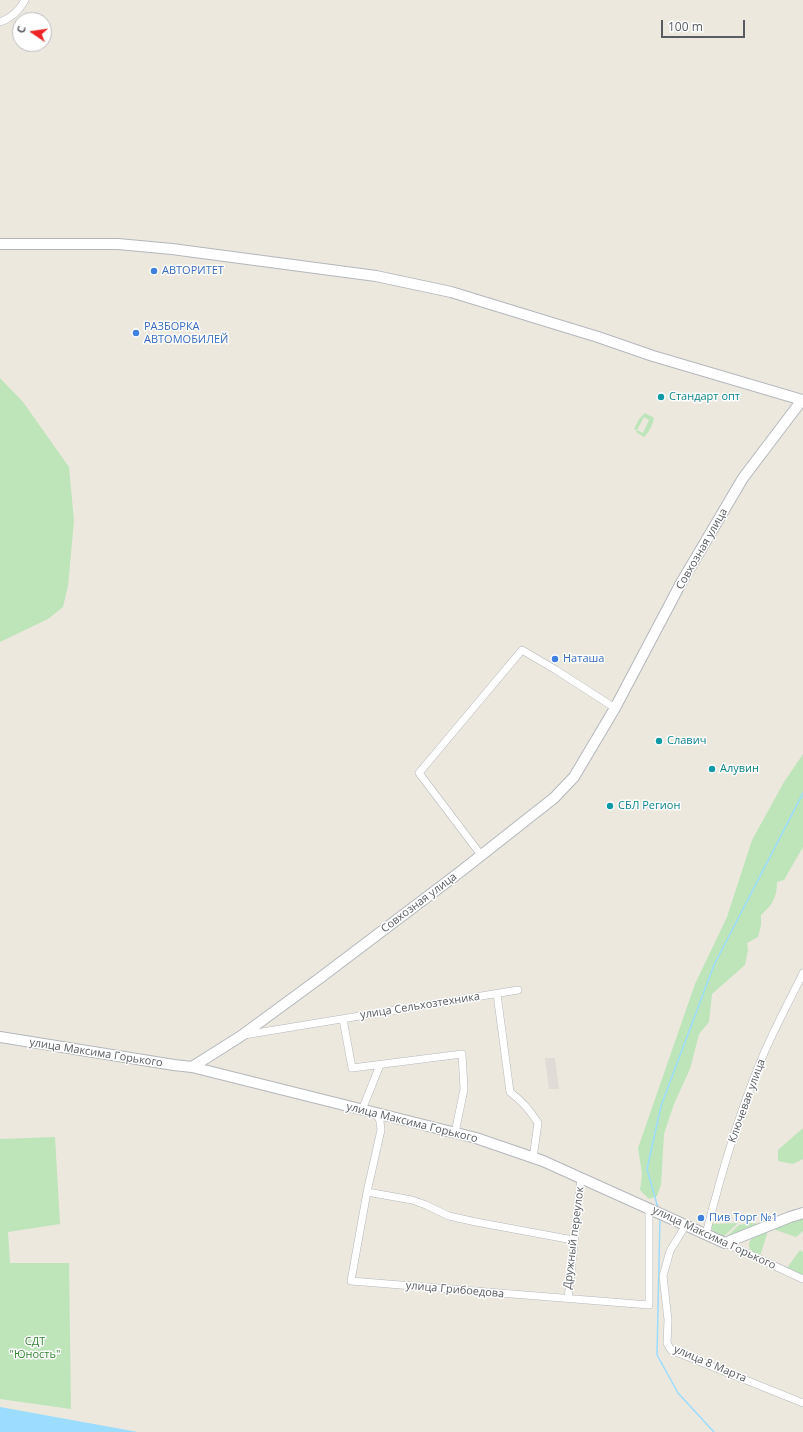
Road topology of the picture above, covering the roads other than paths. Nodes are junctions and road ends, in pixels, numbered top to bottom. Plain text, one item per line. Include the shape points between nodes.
1 (25, 0) edge
2 (0, 22) edge
3 (0, 244) edge
4 (802, 399) edge
5 (614, 708) junction
6 (481, 855) junction
7 (803, 973) edge
8 (518, 990) dead end
9 (497, 994) junction
10 (343, 1019) junction
11 (242, 1036) junction
12 (0, 1037) edge
13 (380, 1065) junction
14 (192, 1066) junction
15 (362, 1110) junction
16 (376, 1113) junction
17 (455, 1133) junction
18 (533, 1158) junction
19 (582, 1178) junction
20 (367, 1192) junction
21 (649, 1208) junction
22 (803, 1213) edge
23 (686, 1225) junction
24 (706, 1234) junction
25 (574, 1240) junction
26 (725, 1243) junction
27 (803, 1279) edge
28 (568, 1299) junction
29 (803, 1403) edge

1 - 2 street via 20,9
3 - 4 street via 118,244 376,276 451,292 653,356
4 - 5 street, Совхозная улица via 743,478 681,583
5 - 6 street, Совхозная улица via 574,777 554,798
5 - 6 street via 522,650 419,773
6 - 11 street, Совхозная улица
7 - 24 street, Ключевая улица via 762,1058 744,1106 720,1177
8 - 9 street, улица Сельхозтехника
9 - 10 street, улица Сельхозтехника
9 - 18 street via 510,1092 532,1112 538,1124
10 - 11 street, улица Сельхозтехника
10 - 13 street via 352,1068
11 - 14 street, Совхозная улица
12 - 14 street, улица Максима Горького
13 - 15 street
13 - 17 street via 462,1054 464,1089
14 - 15 street, улица Максима Горького
15 - 16 street, улица Максима Горького
16 - 17 street, улица Максима Горького
16 - 20 street, улица Грибоедова via 381,1130
17 - 18 street, улица Максима Горького
18 - 19 street, улица Максима Горького
19 - 21 street, улица Максима Горького
19 - 25 street, Дружный переулок
20 - 25 street via 412,1200 449,1216
20 - 28 street, улица Грибоедова via 351,1281
21 - 23 street, улица Максима Горького
21 - 28 street, улица Грибоедова via 649,1305
22 - 26 street
23 - 24 street, улица Максима Горького
23 - 29 street, улица 8 Марта via 670,1251 663,1276 668,1320 667,1343 671,1350
24 - 26 street, улица Максима Горького
25 - 28 street, Дружный переулок
26 - 27 street, улица Максима Горького

